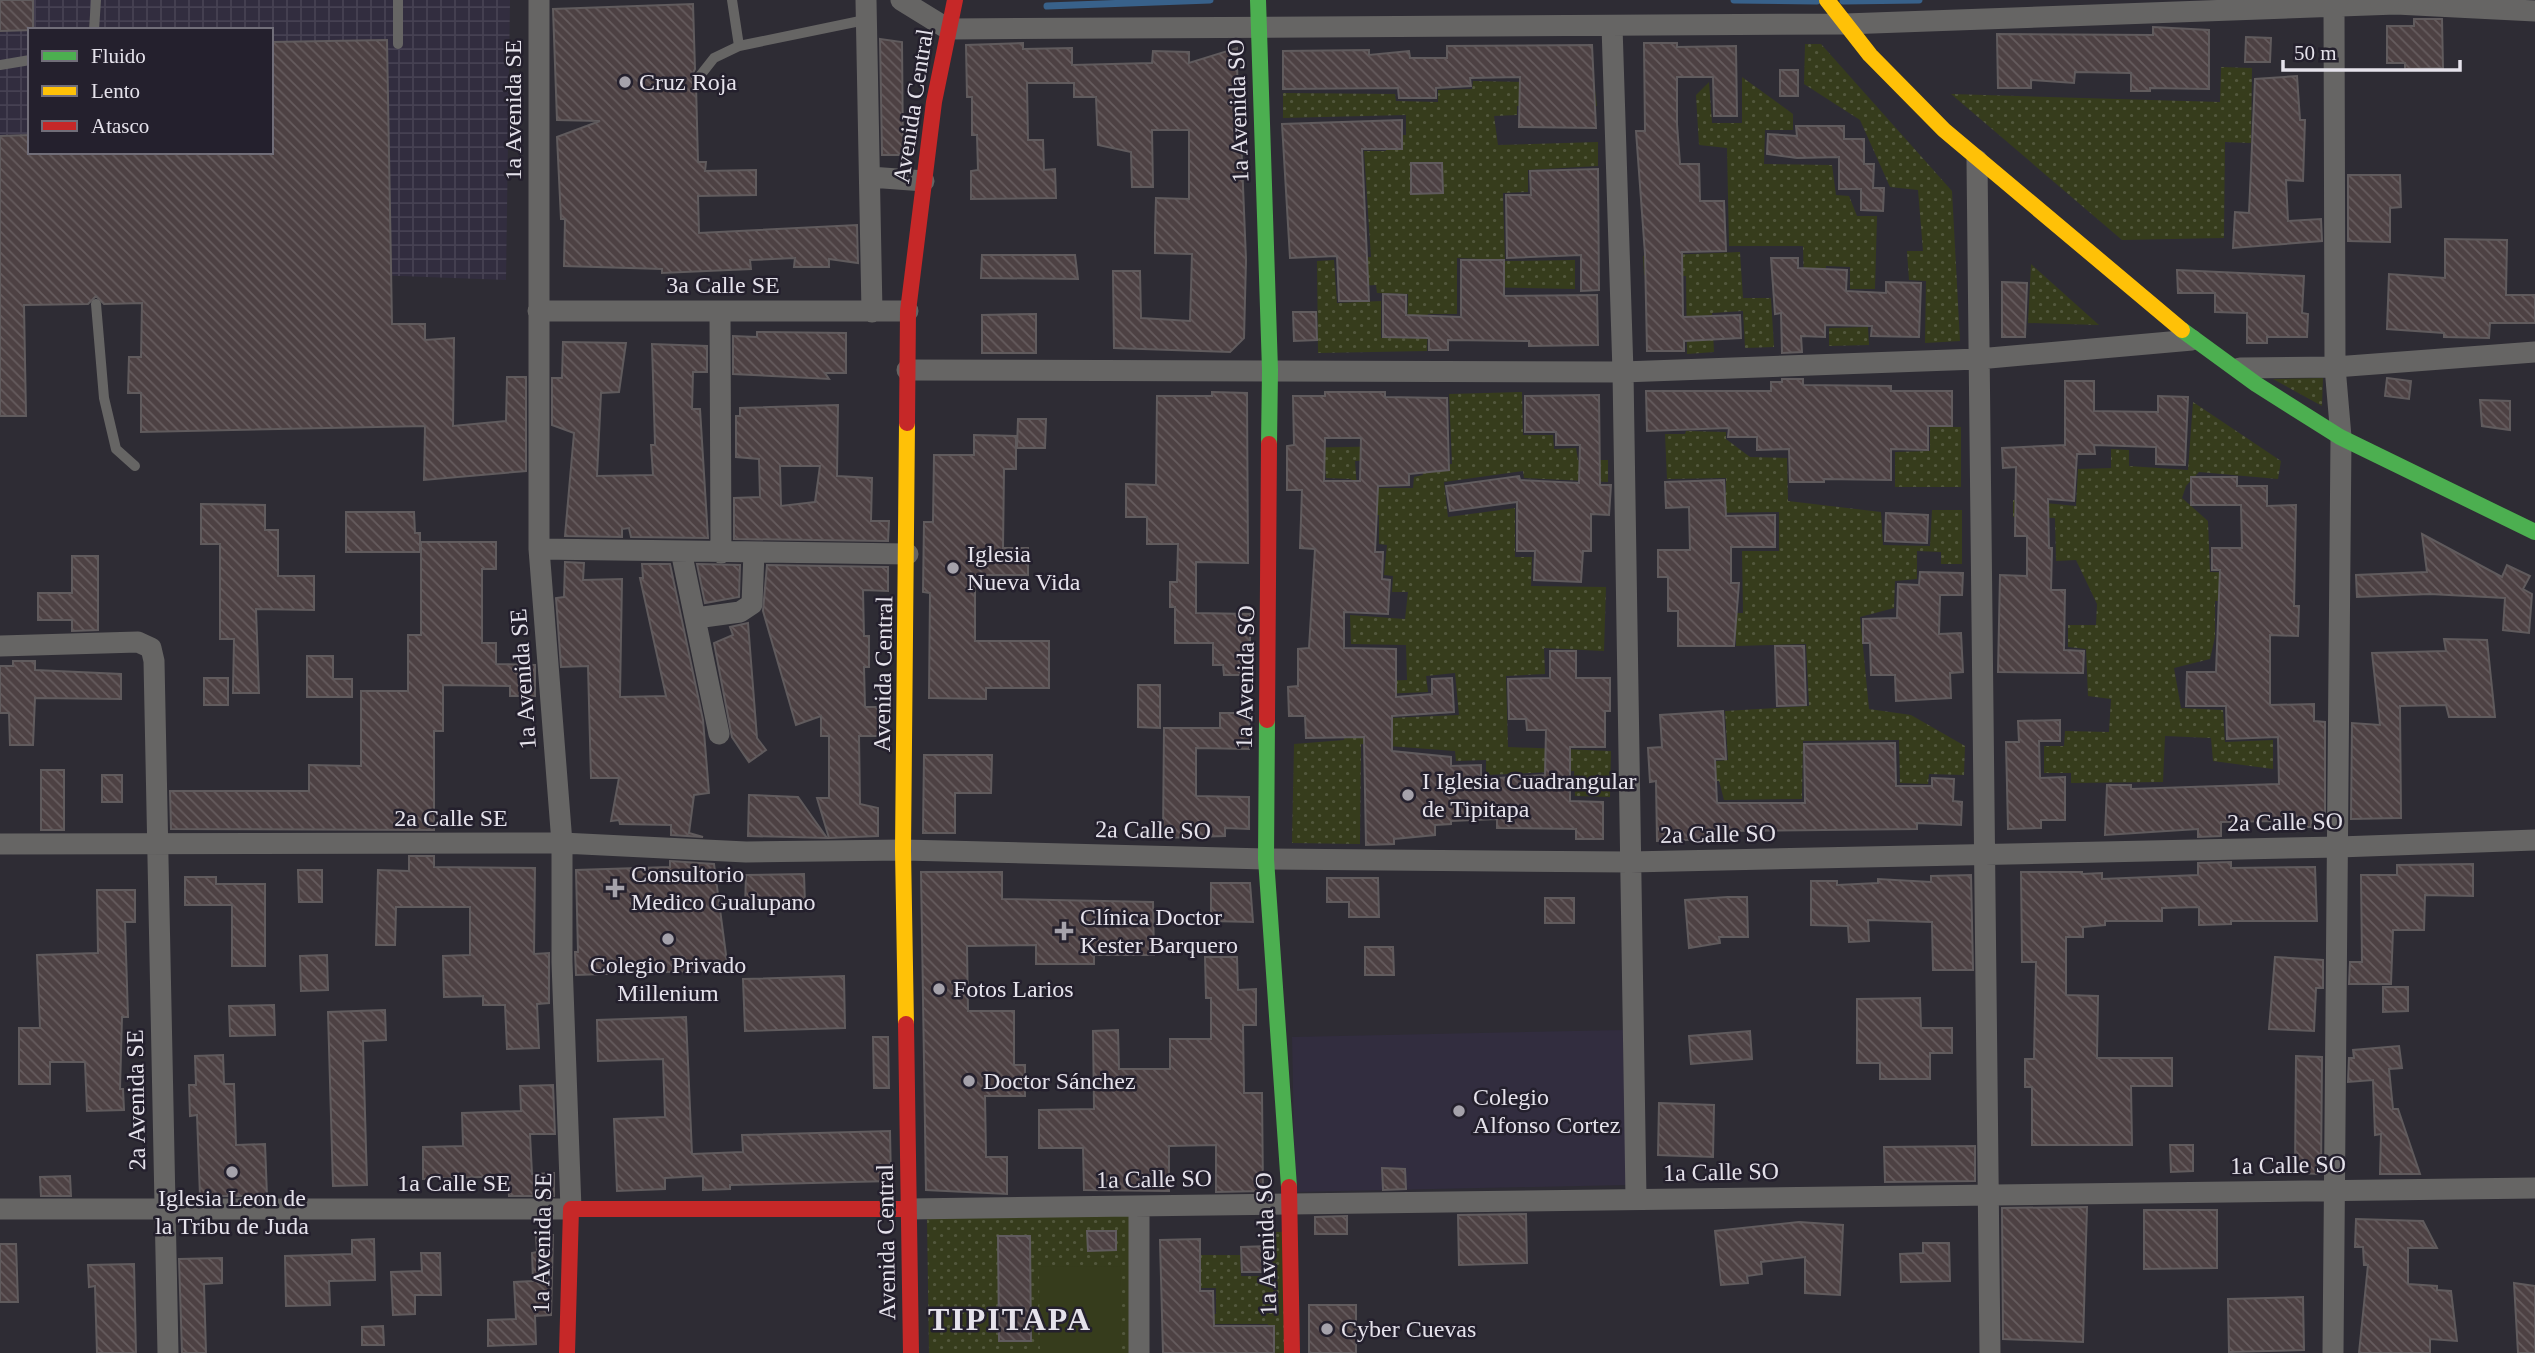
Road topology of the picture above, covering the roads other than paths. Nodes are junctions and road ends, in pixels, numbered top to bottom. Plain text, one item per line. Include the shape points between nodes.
1 (96, 0) edge
2 (398, 0) edge
3 (540, 0) edge
4 (732, 0) edge
5 (901, 0) edge
6 (955, 0) edge
7 (1258, 0) edge
8 (2334, 5) junction
9 (866, 10) edge
10 (1836, 11) edge
11 (2535, 11) edge
12 (1612, 26) junction
13 (1258, 27) junction
14 (94, 28) edge
15 (948, 29) junction
16 (398, 44) dead end
17 (739, 46) junction
18 (28, 60) edge
19 (0, 65) edge
20 (699, 77) dead end
21 (1977, 160) junction
22 (870, 177) junction
23 (924, 181) junction
24 (96, 304) dead end
25 (538, 311) junction
26 (720, 311) junction
27 (908, 311) junction
28 (872, 312) junction
29 (2194, 340) junction
30 (2535, 352) edge
31 (1978, 359) junction
32 (2335, 367) junction
33 (2232, 368) junction
34 (907, 370) junction
35 (1270, 370) junction
36 (1623, 372) junction
37 (2341, 438) junction
38 (135, 466) dead end
39 (2535, 532) edge
40 (539, 549) junction
41 (681, 551) junction
42 (721, 552) junction
43 (754, 552) junction
44 (908, 554) junction
45 (696, 618) junction
46 (0, 646) edge
47 (719, 734) dead end
48 (2535, 840) edge
49 (0, 844) edge
50 (562, 844) junction
51 (156, 845) junction
52 (2339, 847) junction
53 (902, 850) junction
54 (1986, 853) junction
55 (1266, 859) junction
56 (1630, 862) junction
57 (2535, 1188) edge
58 (2332, 1191) junction
59 (1990, 1195) junction
60 (1636, 1199) junction
61 (1290, 1203) junction
62 (1139, 1206) junction
63 (0, 1209) edge
64 (571, 1209) junction
65 (908, 1209) junction
66 (164, 1210) junction
67 (168, 1353) edge
68 (567, 1353) edge
69 (911, 1353) edge
70 (1139, 1353) edge
71 (1292, 1353) edge
72 (1990, 1353) edge
73 (2333, 1353) edge

1 - 14 lane
2 - 16 lane
3 - 25 street, 1a Avenida SE
4 - 17 lane
5 - 15 street
6 - 15 main road, Avenida Central
7 - 13 main road, 1a Avenida SO
8 - 10 street
8 - 11 street
8 - 32 street
9 - 17 lane
9 - 22 street
10 - 12 street
10 - 21 main road via 1898,85
12 - 13 street
12 - 36 street
13 - 15 street
13 - 35 main road, 1a Avenida SO
15 - 23 main road, Avenida Central
17 - 20 lane via 714,58
18 - 19 lane
21 - 29 main road
21 - 31 street
22 - 23 street
22 - 28 street
23 - 27 main road, Avenida Central
24 - 38 lane via 104,398 116,449
25 - 26 street, 3a Calle SE
25 - 40 street, 1a Avenida SE
26 - 28 street, 3a Calle SE
26 - 42 street
27 - 28 street, 3a Calle SE
27 - 34 main road, Avenida Central
29 - 31 street
29 - 33 main road
30 - 32 street
31 - 36 street
31 - 54 street
32 - 33 street
32 - 37 street
33 - 37 main road
34 - 35 street
34 - 44 main road, Avenida Central
35 - 36 street
35 - 55 main road, 1a Avenida SO
36 - 56 street
37 - 39 main road
37 - 52 street
40 - 41 street
40 - 50 street, 1a Avenida SE
41 - 42 street
41 - 45 street
42 - 43 street
43 - 44 street
43 - 45 street via 752,604 747,610
44 - 53 main road, Avenida Central
45 - 47 street
46 - 51 street, 2a Avenida SE via 138,642 150,648
48 - 52 street, 2a Calle SO
49 - 51 street, 2a Calle SE
50 - 51 street, 2a Calle SE
50 - 53 street, 2a Calle SE via 746,852
50 - 64 street, 1a Avenida SE
51 - 66 street, 2a Avenida SE
52 - 54 street, 2a Calle SO
52 - 58 street
53 - 55 street, 2a Calle SO
53 - 65 main road, Avenida Central
54 - 56 street, 2a Calle SO
54 - 59 street
55 - 56 street, 2a Calle SO
55 - 61 main road, 1a Avenida SO
56 - 60 street
57 - 58 street, 1a Calle SO
58 - 59 street, 1a Calle SO
58 - 73 street
59 - 60 street, 1a Calle SO
59 - 72 street
60 - 61 street, 1a Calle SO
61 - 62 street, 1a Calle SO
61 - 71 main road, 1a Avenida SO
62 - 65 street, 1a Calle SO
62 - 70 street
63 - 66 street, 1a Calle SE
64 - 65 main road, 1a Calle SE
64 - 66 street, 1a Calle SE
64 - 68 main road, 1a Avenida SE
65 - 69 main road, Avenida Central
66 - 67 street, 2a Avenida SE

